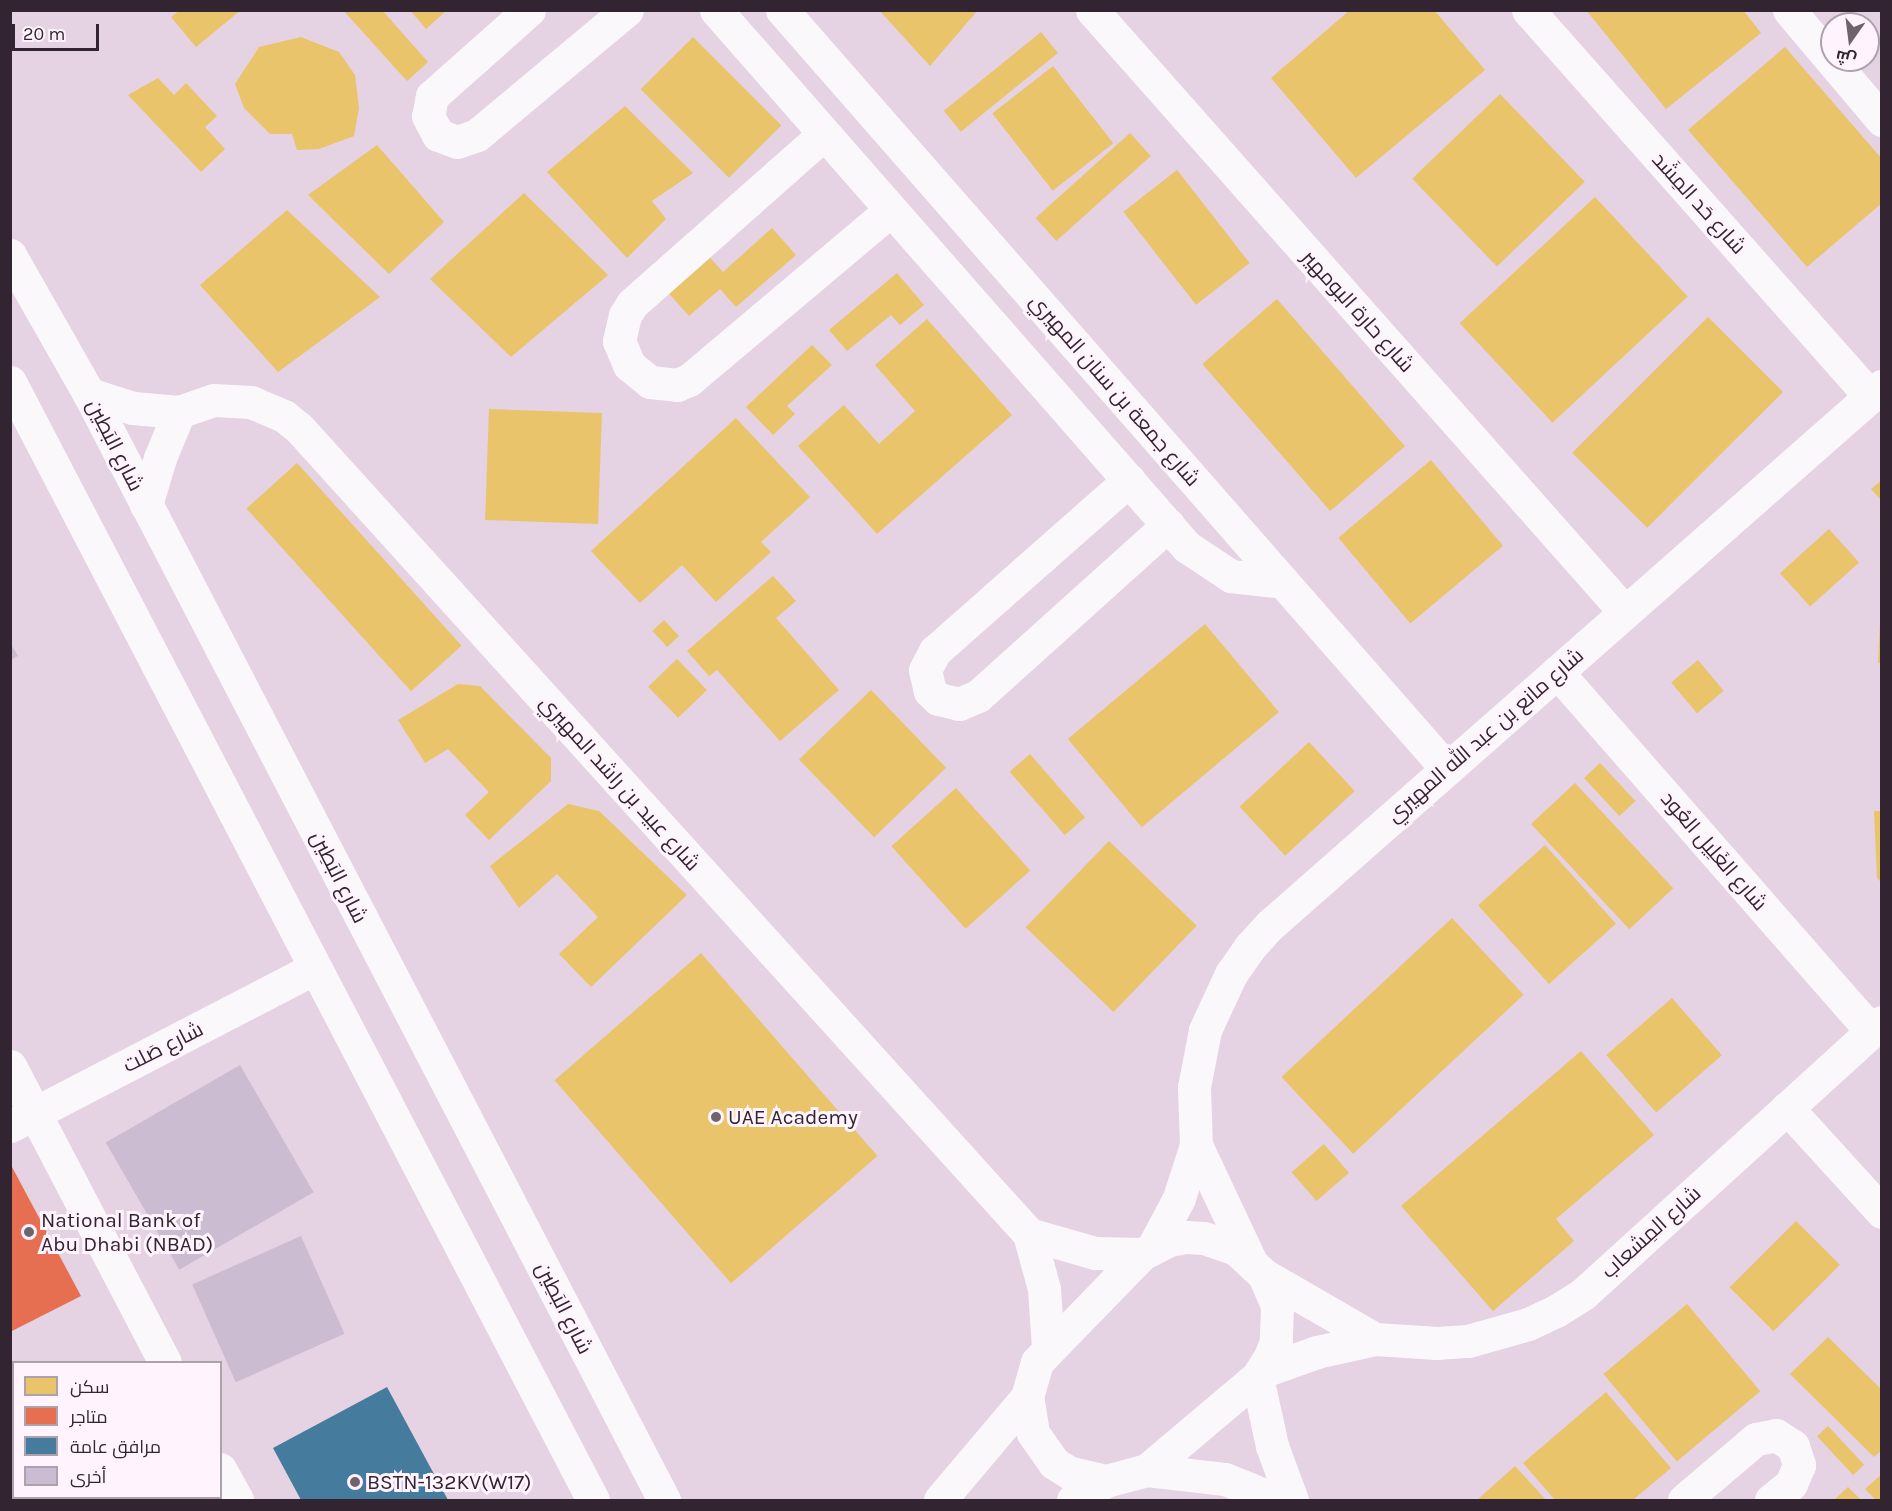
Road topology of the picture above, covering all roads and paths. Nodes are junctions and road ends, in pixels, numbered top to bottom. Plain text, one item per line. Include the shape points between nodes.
1 (529, 10) edge
2 (627, 10) edge
3 (716, 10) edge
4 (782, 10) edge
5 (1092, 10) edge
6 (1528, 10) edge
7 (1789, 10) edge
8 (1881, 120) edge
9 (824, 134) junction
10 (891, 210) junction
11 (10, 255) edge
12 (10, 382) edge
13 (1876, 391) edge
14 (89, 394) junction
15 (179, 412) junction
16 (1129, 480) junction
17 (146, 505) junction
18 (1168, 525) junction
19 (1283, 582) junction
20 (1625, 612) junction
21 (1557, 672) junction
22 (1447, 769) junction
23 (315, 968) junction
24 (1876, 1027) edge
25 (10, 1066) edge
26 (1787, 1108) junction
27 (23, 1119) edge
28 (1196, 1145) junction
29 (1881, 1212) edge
30 (1029, 1234) junction
31 (1147, 1250) junction
32 (1257, 1267) junction
33 (1375, 1339) junction
34 (1048, 1347) junction
35 (164, 1361) edge
36 (1259, 1375) junction
37 (1026, 1397) junction
38 (1147, 1470) junction
39 (222, 1473) edge
40 (1106, 1481) junction
41 (237, 1500) edge
42 (593, 1500) edge
43 (664, 1500) edge
44 (940, 1500) edge
45 (1072, 1500) edge
46 (1278, 1500) edge
47 (1292, 1500) edge
48 (1684, 1500) edge
49 (1771, 1500) edge

1 - 2 street via 432,96 428,116 438,135 457,142 477,135
3 - 9 street
4 - 19 street, شارع جمعة بن سنان المهيري
5 - 20 street, شارع حارة البومهير
6 - 13 street, شارع حَد المِشَد
7 - 8 street
9 - 10 street
9 - 10 street via 632,304 619,341 629,365 650,382 677,385 689,381
10 - 16 street
11 - 14 street, شارع البَطِين
12 - 23 street
13 - 20 street, شارع مانع بن عبد الله المهيري
14 - 15 street, شارع عبيد بن راشد المهيري via 133,408
14 - 17 street, شارع البَطِين
15 - 17 street
15 - 30 street, شارع عبيد بن راشد المهيري via 214,400 242,400 268,408 298,428
16 - 18 street
16 - 18 street via 935,651 925,670 930,691 938,699 958,704 978,696
17 - 43 street, شارع البَطِين
18 - 19 street via 1215,568 1248,581
19 - 22 street, شارع جمعة بن سنان المهيري
20 - 21 street, شارع مانع بن عبد الله المهيري
21 - 22 street, شارع مانع بن عبد الله المهيري
21 - 24 street, شارع الغَلِيل العُود
22 - 28 street, شارع مانع بن عبد الله المهيري via 1270,925 1231,974 1205,1030 1198,1058 1193,1106
23 - 27 street, شارع صَلت
23 - 42 street
24 - 26 street, شارع المِشعاب
25 - 27 street
26 - 29 street
26 - 33 street, شارع المِشعاب via 1582,1294 1556,1311 1528,1324 1468,1341
27 - 35 street
28 - 31 street, شارع مانع بن عبد الله المهيري via 1179,1198
28 - 32 street, شارع مانع بن عبد الله المهيري
30 - 31 street via 1095,1253
30 - 34 street, شارع عبيد بن راشد المهيري via 1044,1289
31 - 32 street, شارع المِشعاب via 1177,1239 1204,1238 1236,1249
31 - 34 street
32 - 33 street, شارع المِشعاب
32 - 36 street, شارع مانع بن عبد الله المهيري via 1277,1306 1278,1324 1276,1341
33 - 36 street, شارع المِشعاب via 1317,1352
34 - 37 street via 1033,1371
36 - 38 street
36 - 47 street via 1272,1446
37 - 40 street via 1032,1433 1054,1463 1079,1476
37 - 44 street
38 - 40 street
38 - 46 street via 1224,1479
39 - 41 street
40 - 45 street
48 - 49 street via 1756,1439 1776,1435 1793,1446 1799,1465 1791,1484

